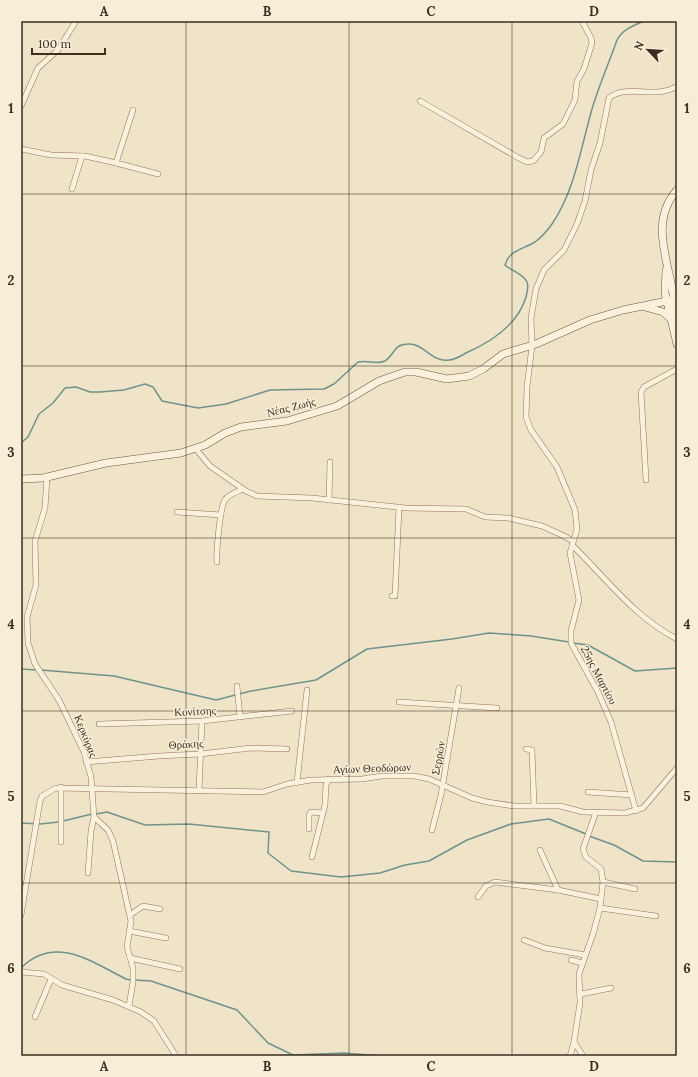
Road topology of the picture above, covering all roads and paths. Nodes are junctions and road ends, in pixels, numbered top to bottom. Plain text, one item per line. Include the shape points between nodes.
1 (76, 21) edge
2 (582, 21) edge
3 (677, 86) edge
4 (420, 101) dead end
5 (21, 106) edge
6 (133, 110) dead end
7 (21, 149) edge
8 (82, 156) junction
9 (116, 163) junction
10 (158, 174) dead end
11 (72, 189) dead end
12 (677, 190) edge
13 (666, 265) junction
14 (670, 277) junction
15 (677, 288) edge
16 (672, 300) edge
17 (641, 306) junction
18 (670, 318) junction
19 (675, 333) junction
20 (677, 344) edge
21 (532, 346) junction
22 (677, 369) edge
23 (196, 448) junction
24 (330, 462) dead end
25 (48, 477) junction
26 (21, 479) edge
27 (646, 480) dead end
28 (243, 489) junction
29 (329, 500) junction
30 (400, 508) junction
31 (177, 512) dead end
32 (221, 515) junction
33 (572, 543) junction
34 (217, 562) dead end
35 (392, 596) dead end
36 (677, 639) edge
37 (237, 686) dead end
38 (459, 688) dead end
39 (307, 690) dead end
40 (400, 702) dead end
41 (456, 706) junction
42 (497, 708) dead end
43 (292, 711) dead end
44 (240, 717) junction
45 (202, 721) junction
46 (99, 724) dead end
47 (287, 749) dead end
48 (526, 749) dead end
49 (200, 754) junction
50 (86, 762) junction
51 (677, 768) edge
52 (329, 779) junction
53 (297, 782) junction
54 (534, 784) junction
55 (443, 785) junction
56 (542, 785) dead end
57 (60, 787) junction
58 (92, 789) junction
59 (200, 790) junction
60 (588, 792) dead end
61 (632, 795) junction
62 (534, 806) junction
63 (636, 811) junction
64 (596, 812) junction
65 (322, 813) junction
66 (94, 817) junction
67 (309, 829) dead end
68 (432, 830) dead end
69 (61, 842) dead end
70 (540, 850) dead end
71 (312, 857) dead end
72 (88, 873) dead end
73 (603, 882) junction
74 (635, 889) dead end
75 (558, 890) junction
76 (478, 898) dead end
77 (601, 899) junction
78 (600, 908) junction
79 (160, 909) dead end
80 (21, 915) edge
81 (130, 915) junction
82 (656, 916) dead end
83 (129, 931) junction
84 (166, 938) dead end
85 (524, 940) dead end
86 (585, 955) junction
87 (130, 958) junction
88 (570, 960) dead end
89 (582, 963) junction
90 (180, 969) dead end
91 (21, 972) edge
92 (51, 979) junction
93 (611, 988) dead end
94 (581, 994) junction
95 (129, 1006) junction
96 (36, 1017) dead end
97 (574, 1042) junction
98 (570, 1054) edge
99 (176, 1056) edge
100 (582, 1056) edge

1 - 5 street via 58,50 38,68
2 - 4 street via 592,43 584,69 577,81 575,100 563,124 544,138 541,152 533,161 527,162 517,157
3 - 21 street, 25ης Μαρτίου via 668,91 627,92 609,98 600,143 577,224 564,250 544,270 536,289 531,318
6 - 9 street
7 - 8 street via 51,155
8 - 9 street
8 - 11 street
9 - 10 street
12 - 13 street via 669,201 662,222
13 - 14 street
13 - 16 street via 664,287
14 - 15 street
14 - 16 street
16 - 17 street, Νέας Ζωής
16 - 18 street
16 - 19 street
17 - 18 street via 663,312
17 - 21 street, Νέας Ζωής via 590,320
18 - 19 street
19 - 20 street
21 - 23 street, Νέας Ζωής via 503,354 483,370 465,377 447,379 412,371 396,374 376,382 337,406 287,421 241,427
21 - 33 street, 25ης Μαρτίου via 527,387 527,422 557,467 572,500 577,522
22 - 27 street via 644,387 641,392
23 - 25 street, Νέας Ζωής via 166,456 106,463
23 - 28 street via 210,466
24 - 29 street
25 - 26 street, Νέας Ζωής
25 - 50 street, Κερκύρας via 45,508 35,541 36,584 27,617 28,644 35,664 59,700 73,728
28 - 29 street via 264,497
28 - 32 street via 224,500
29 - 30 street
30 - 33 street via 466,509 485,517 508,518 542,526 562,535
30 - 35 street via 395,596
31 - 32 street
32 - 34 street
33 - 36 street via 632,608 657,629
33 - 61 street, 25ης Μαρτίου via 571,560 579,600 571,631 571,643 608,715
37 - 44 street
38 - 41 street, Σερρών
39 - 53 street
40 - 41 street
41 - 42 street
41 - 55 street, Σερρών
43 - 44 street, Κονίτσης
44 - 45 street, Κονίτσης
45 - 46 street, Κονίτσης
45 - 49 street
47 - 49 street, Θράκης via 251,748
48 - 54 street via 532,750
49 - 50 street, Θράκης
49 - 59 street
50 - 58 street, Κερκύρας
51 - 63 street via 648,803
52 - 53 street, Αγίων Θεοδώρων
52 - 55 street, Αγίων Θεοδώρων via 414,776 429,778
52 - 65 street
53 - 59 street, Αγίων Θεοδώρων via 262,792
54 - 56 street
54 - 62 street
55 - 62 street, Αγίων Θεοδώρων via 479,800 514,806
55 - 68 street, Σερρών
57 - 58 street, Αγίων Θεοδώρων
57 - 69 street
57 - 80 street via 47,791 40,802
58 - 59 street, Αγίων Θεοδώρων
58 - 66 street, Κερκύρας
60 - 61 street
61 - 63 street, 25ης Μαρτίου
62 - 64 street, Αγίων Θεοδώρων via 560,806 582,812
63 - 64 street, Αγίων Θεοδώρων
64 - 73 street via 583,849 586,857 601,869
65 - 67 street via 311,812
65 - 71 street
66 - 72 street, Κερκύρας
66 - 81 street via 108,830 113,841
70 - 75 street
73 - 74 street
73 - 77 street
75 - 76 street via 495,882 486,886
75 - 77 street
77 - 78 street
78 - 82 street
78 - 86 street
79 - 81 street via 143,906
81 - 83 street
83 - 84 street
83 - 87 street via 127,947
85 - 86 street via 545,948
86 - 89 street
87 - 90 street
87 - 95 street via 134,974
88 - 89 street
89 - 94 street via 579,974
91 - 92 street via 37,972
92 - 95 street via 62,985
92 - 96 street
93 - 94 street
94 - 97 street
95 - 99 street via 154,1021
97 - 98 street
97 - 100 street
98 - 100 street

